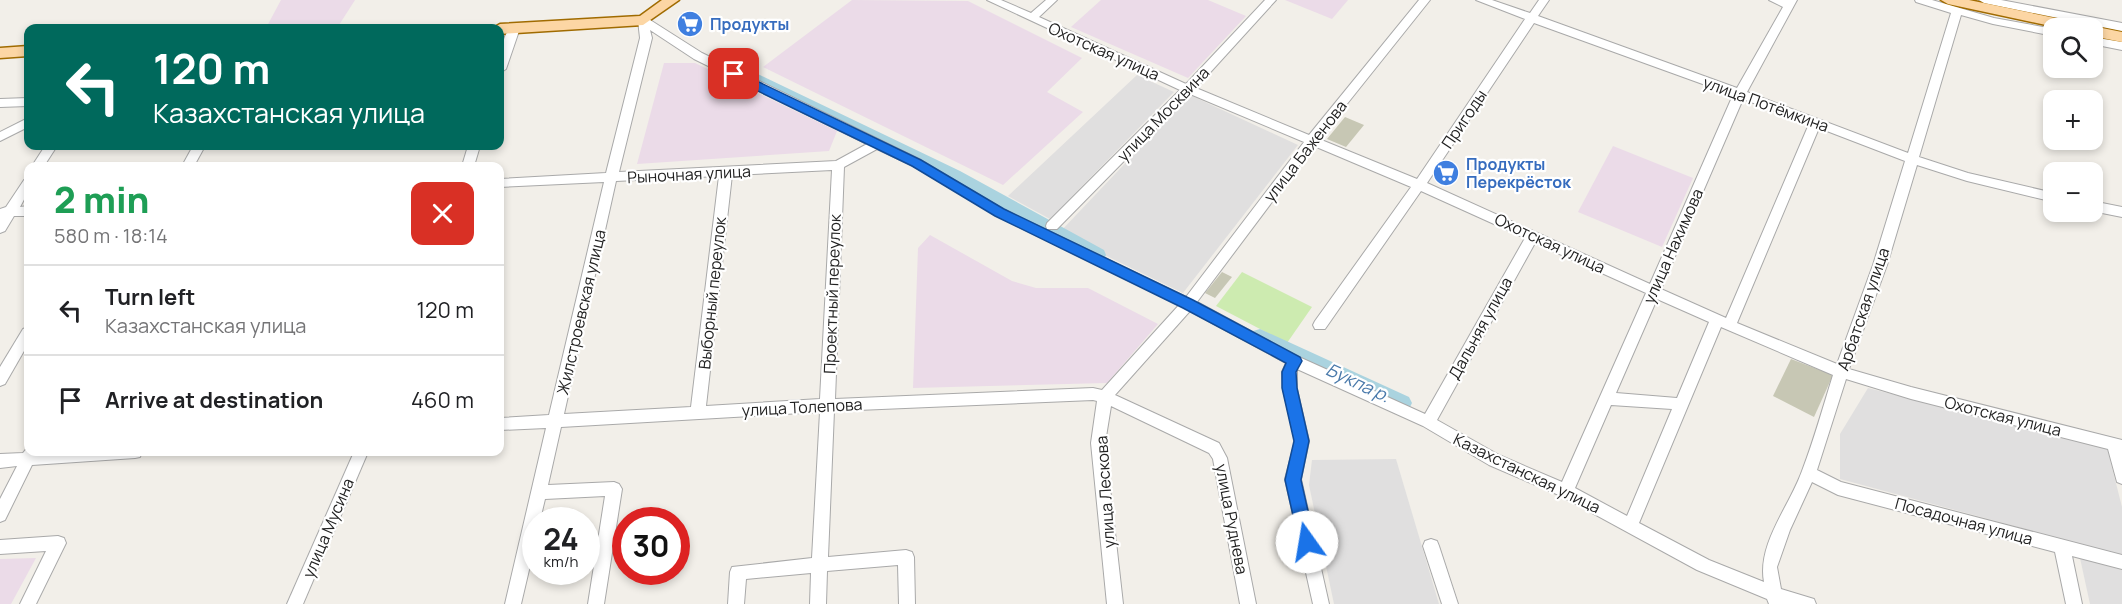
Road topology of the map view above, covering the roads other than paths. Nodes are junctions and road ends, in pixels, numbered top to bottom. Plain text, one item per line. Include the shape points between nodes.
1 (672, 0) edge
2 (992, 0) edge
3 (1052, 0) edge
4 (1271, 0) edge
5 (1425, 0) edge
6 (1481, 0) edge
7 (1544, 0) edge
8 (1774, 0) edge
9 (1920, 0) edge
10 (1984, 0) edge
11 (1791, 3) edge
12 (1952, 6) edge
13 (1032, 18) junction
14 (1532, 18) junction
15 (643, 20) junction
16 (2043, 22) edge
17 (2122, 27) edge
18 (515, 28) junction
19 (504, 29) edge
20 (2043, 30) edge
21 (2103, 33) edge
22 (2122, 37) edge
23 (2103, 42) edge
24 (2122, 46) edge
25 (24, 51) edge
26 (0, 53) edge
27 (504, 58) edge
28 (1188, 89) junction
29 (1740, 94) junction
30 (24, 102) edge
31 (0, 103) edge
32 (1816, 122) junction
33 (24, 124) edge
34 (0, 137) edge
35 (1310, 142) junction
36 (874, 145) junction
37 (1912, 159) junction
38 (838, 165) junction
39 (726, 172) junction
40 (611, 178) junction
41 (504, 183) edge
42 (1419, 185) junction
43 (24, 188) edge
44 (2043, 195) edge
45 (2103, 208) edge
46 (24, 211) edge
47 (5, 212) edge
48 (2122, 212) edge
49 (1052, 226) dead end
50 (0, 228) edge
51 (1533, 235) junction
52 (1653, 291) junction
53 (1188, 304) junction
54 (1723, 322) junction
55 (1320, 325) dead end
56 (24, 340) edge
57 (1294, 361) junction
58 (1841, 372) junction
59 (0, 380) edge
60 (1105, 397) junction
61 (1605, 398) junction
62 (1681, 404) junction
63 (827, 405) junction
64 (698, 413) junction
65 (556, 421) junction
66 (1428, 422) junction
67 (504, 424) edge
68 (2118, 445) edge
69 (30, 456) edge
70 (359, 456) edge
71 (0, 462) edge
72 (1809, 473) junction
73 (2122, 477) edge
74 (1566, 491) junction
75 (540, 492) junction
76 (0, 514) edge
77 (1631, 524) junction
78 (1431, 546) dead end
79 (2062, 546) junction
80 (0, 547) edge
81 (2122, 562) edge
82 (820, 565) junction
83 (1775, 599) edge
84 (28, 604) edge
85 (295, 604) edge
86 (513, 604) edge
87 (596, 604) edge
88 (736, 604) edge
89 (818, 604) edge
90 (907, 604) edge
91 (1115, 604) edge
92 (1248, 604) edge
93 (1321, 604) edge
94 (1450, 604) edge
95 (1808, 604) edge
96 (2074, 604) edge

1 - 15 main road
2 - 13 street, Охотская улица
3 - 13 street
4 - 28 street, улица Москвина
5 - 35 street, улица Баженова
6 - 14 street, улица Потёмкина
7 - 14 street, Пригоды
8 - 11 street, улица Нахимова
9 - 12 street
10 - 17 street
11 - 29 street, улица Нахимова
12 - 16 main road
12 - 20 street
12 - 37 street, Арбатская улица
13 - 28 street, Охотская улица
14 - 29 street, улица Потёмкина
14 - 42 street, Пригоды
15 - 18 main road
15 - 36 street, Казахстанская улица via 698,56
15 - 40 street, Жилстроевская улица via 646,38
18 - 19 main road
18 - 27 street
21 - 22 main road
23 - 24 street
25 - 26 main road
28 - 35 street, Охотская улица
28 - 49 street, улица Москвина
29 - 32 street, улица Потёмкина
29 - 52 street, улица Нахимова
30 - 31 street
32 - 37 street, улица Потёмкина
32 - 54 street
33 - 34 street
35 - 42 street, Охотская улица
35 - 53 street, улица Баженова
36 - 38 street, Рыночная улица
36 - 53 street, Казахстанская улица via 916,163 999,212
37 - 44 street, улица Потёмкина
37 - 58 street, Арбатская улица via 1880,266
38 - 39 street, Рыночная улица
38 - 63 street, Проектный переулок
39 - 40 street, Рыночная улица
39 - 64 street, Выборный переулок
40 - 41 street, Рыночная улица
40 - 65 street, Жилстроевская улица
42 - 51 street, Охотская улица
42 - 55 street, Пригоды
43 - 47 street
45 - 48 street
46 - 47 street
47 - 50 street
51 - 52 street, Охотская улица
51 - 66 street, Дальняя улица
52 - 54 street, Охотская улица
52 - 61 street, улица Нахимова
53 - 57 street, Казахстанская улица
53 - 60 street
54 - 58 street, Охотская улица
54 - 62 street
56 - 59 street
57 - 66 street, Казахстанская улица
57 - 93 street via 1289,372 1290,388 1302,441 1293,480
58 - 68 street, Охотская улица
58 - 72 street, Арбатская улица
60 - 63 street, улица Толепова via 1093,394
60 - 91 street, улица Лескова via 1098,443
60 - 92 street, улица Руднева via 1214,447 1220,458
61 - 62 street
61 - 74 street, улица Нахимова
62 - 77 street
63 - 64 street, улица Толепова
63 - 82 street, Проектный переулок
64 - 65 street, улица Толепова
65 - 67 street, улица Толепова
65 - 75 street, Жилстроевская улица
66 - 74 street, Казахстанская улица via 1494,460
68 - 73 street
69 - 71 street
69 - 76 street
70 - 85 street, улица Мусина
72 - 79 street, Посадочная улица via 1838,488
72 - 83 street, Арбатская улица via 1769,567
74 - 77 street, Казахстанская улица
75 - 86 street, Жилстроевская улица
75 - 87 street via 614,489
77 - 83 street, Казахстанская улица via 1703,565
78 - 94 street
79 - 81 street, Посадочная улица
79 - 96 street
80 - 84 street via 58,543
82 - 88 street via 738,572
82 - 89 street, Проектный переулок
82 - 90 street via 906,557
83 - 95 street, Казахстанская улица

